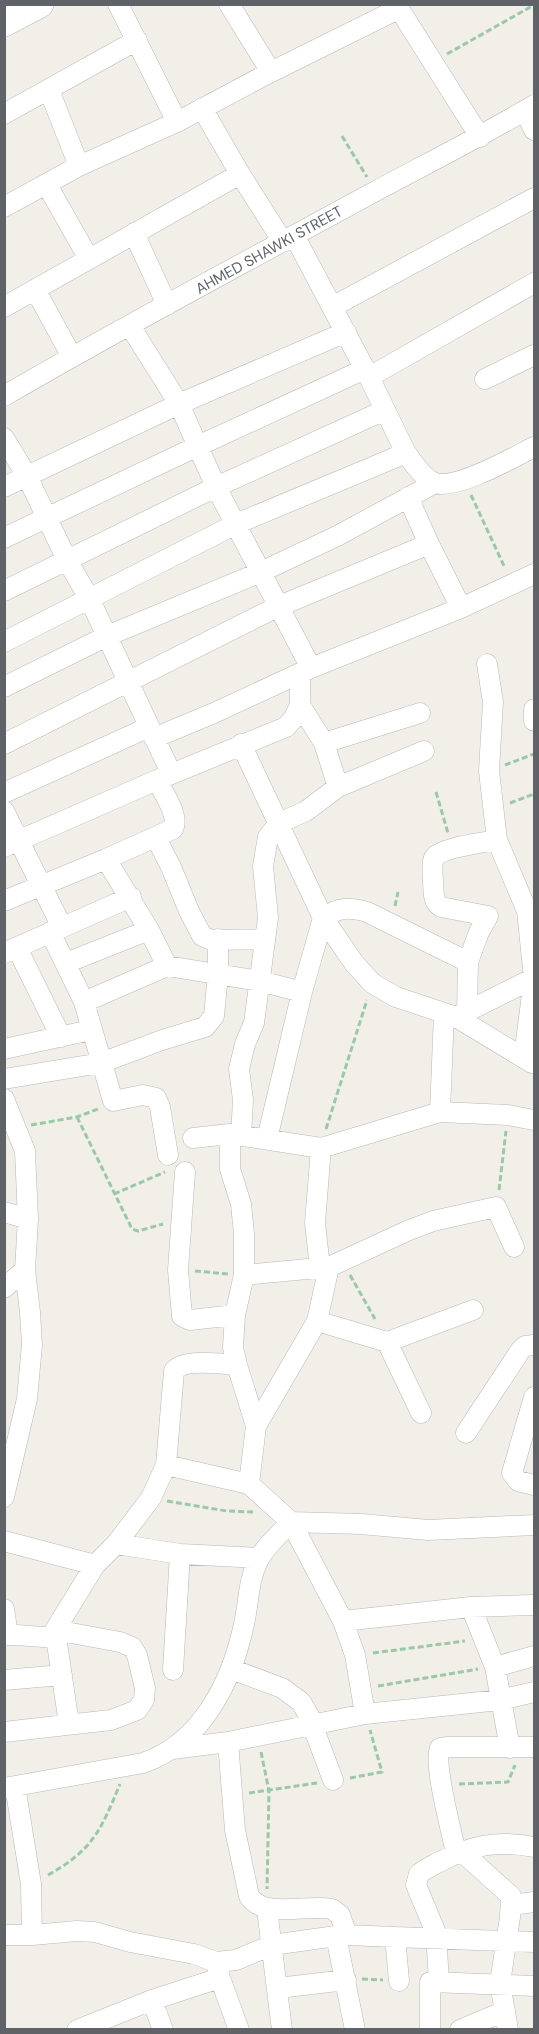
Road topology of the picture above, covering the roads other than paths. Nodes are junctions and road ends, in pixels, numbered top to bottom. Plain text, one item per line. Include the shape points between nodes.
1 (40, 4) edge
2 (118, 4) edge
3 (229, 4) edge
4 (397, 7) edge
5 (4, 23) edge
6 (137, 40) junction
7 (271, 72) junction
8 (49, 90) junction
9 (202, 108) junction
10 (530, 108) edge
11 (4, 114) edge
12 (177, 122) junction
13 (534, 130) edge
14 (480, 137) junction
15 (79, 166) junction
16 (240, 174) junction
17 (47, 184) junction
18 (534, 198) edge
19 (4, 207) edge
20 (134, 233) junction
21 (289, 239) junction
22 (89, 259) junction
23 (534, 282) edge
24 (36, 291) junction
25 (167, 305) junction
26 (4, 307) edge
27 (332, 307) junction
28 (130, 326) junction
29 (346, 332) junction
30 (534, 355) edge
31 (72, 357) junction
32 (367, 373) junction
33 (485, 379) dead end
34 (4, 396) edge
35 (179, 404) junction
36 (385, 410) junction
37 (4, 438) edge
38 (198, 446) junction
39 (534, 447) edge
40 (406, 453) junction
41 (27, 476) junction
42 (435, 483) junction
43 (4, 487) edge
44 (216, 488) junction
45 (408, 497) junction
46 (47, 518) junction
47 (236, 524) junction
48 (4, 538) edge
49 (429, 544) junction
50 (67, 560) junction
51 (261, 572) junction
52 (528, 578) edge
53 (4, 591) edge
54 (90, 600) junction
55 (278, 607) junction
56 (461, 608) junction
57 (107, 636) junction
58 (4, 642) edge
59 (487, 664) dead end
60 (305, 670) junction
61 (127, 681) junction
62 (4, 687) edge
63 (300, 705) junction
64 (534, 709) edge
65 (420, 713) dead end
66 (534, 721) edge
67 (151, 732) junction
68 (324, 743) junction
69 (4, 744) edge
70 (241, 744) junction
71 (423, 751) dead end
72 (164, 776) junction
73 (338, 787) junction
74 (4, 793) edge
75 (4, 811) edge
76 (279, 823) junction
77 (156, 838) junction
78 (497, 840) junction
79 (11, 843) edge
80 (106, 859) junction
81 (40, 885) junction
82 (130, 897) junction
83 (4, 901) edge
84 (531, 910) edge
85 (323, 918) junction
86 (56, 930) junction
87 (149, 930) junction
88 (218, 939) junction
89 (265, 939) junction
90 (11, 950) edge
91 (468, 962) junction
92 (66, 963) junction
93 (167, 966) junction
94 (218, 974) junction
95 (534, 978) edge
96 (260, 981) junction
97 (302, 992) junction
98 (84, 1002) junction
99 (456, 1015) junction
100 (91, 1030) junction
101 (61, 1037) junction
102 (4, 1049) edge
103 (529, 1061) edge
104 (101, 1063) junction
105 (4, 1079) edge
106 (4, 1099) edge
107 (440, 1112) junction
108 (534, 1120) edge
109 (236, 1135) junction
110 (193, 1138) dead end
111 (267, 1139) junction
112 (321, 1148) junction
113 (4, 1151) edge
114 (25, 1151) junction
115 (4, 1212) edge
116 (27, 1219) junction
117 (514, 1247) dead end
118 (330, 1265) junction
119 (25, 1270) junction
120 (244, 1275) junction
121 (4, 1288) edge
122 (473, 1310) dead end
123 (235, 1315) junction
124 (317, 1321) junction
125 (387, 1342) junction
126 (534, 1345) edge
127 (237, 1365) junction
128 (534, 1397) edge
129 (422, 1413) dead end
130 (256, 1426) junction
131 (466, 1433) dead end
132 (166, 1465) junction
133 (249, 1484) junction
134 (534, 1485) edge
135 (4, 1497) edge
136 (285, 1516) junction
137 (534, 1525) edge
138 (4, 1541) edge
139 (116, 1544) junction
140 (180, 1554) junction
141 (259, 1558) junction
142 (95, 1565) junction
143 (534, 1606) edge
144 (471, 1607) junction
145 (4, 1609) edge
146 (343, 1621) junction
147 (6, 1634) edge
148 (55, 1634) junction
149 (534, 1656) edge
150 (495, 1666) junction
151 (231, 1669) junction
152 (173, 1670) dead end
153 (62, 1675) junction
154 (4, 1680) edge
155 (534, 1692) edge
156 (500, 1700) junction
157 (365, 1714) junction
158 (69, 1724) junction
159 (311, 1725) junction
160 (4, 1731) edge
161 (228, 1742) junction
162 (534, 1747) edge
163 (510, 1748) junction
164 (172, 1749) junction
165 (333, 1780) road end
166 (10, 1787) edge
167 (534, 1846) edge
168 (459, 1852) junction
169 (534, 1902) edge
170 (511, 1905) junction
171 (267, 1909) junction
172 (4, 1935) edge
173 (32, 1935) junction
174 (342, 1935) junction
175 (395, 1937) junction
176 (437, 1938) junction
177 (506, 1941) junction
178 (534, 1942) edge
179 (272, 1945) junction
180 (218, 1970) junction
181 (346, 1980) junction
182 (399, 1981) dead end
183 (439, 1982) junction
184 (500, 1983) junction
185 (534, 1986) edge
186 (278, 1988) junction
187 (152, 2000) junction
188 (507, 2020) edge
189 (77, 2030) edge
190 (163, 2030) edge
191 (239, 2030) edge
192 (282, 2030) edge
193 (355, 2030) edge
194 (430, 2030) edge
195 (460, 2030) edge

1 - 5 main road
2 - 6 street
3 - 7 street
4 - 7 street
4 - 14 street
6 - 8 street
6 - 12 street
7 - 9 street
8 - 11 street
8 - 15 street
9 - 12 street
9 - 16 street
10 - 13 street
10 - 14 street, AHMED SHAWKI STREET
12 - 15 street
14 - 21 street, AHMED SHAWKI STREET
15 - 17 street
16 - 20 street
16 - 21 street
17 - 19 street
17 - 22 street
18 - 27 street
20 - 22 street
20 - 25 street
21 - 25 street, AHMED SHAWKI STREET
21 - 27 street
22 - 24 street
23 - 32 street
24 - 26 street
24 - 31 street
25 - 28 street, AHMED SHAWKI STREET
27 - 29 street
28 - 31 street, AHMED SHAWKI STREET
28 - 35 street
29 - 32 street
29 - 35 street
30 - 33 street
31 - 34 street, AHMED SHAWKI STREET
32 - 36 street
32 - 38 street
35 - 38 street
35 - 41 street
36 - 40 street
36 - 44 street
37 - 41 street
38 - 44 street
38 - 46 street
39 - 42 street via 464,480
40 - 42 street
40 - 47 street
41 - 43 street
41 - 46 street
42 - 45 street
44 - 47 street
44 - 50 street
45 - 49 street
45 - 51 street
46 - 48 street
46 - 50 street
47 - 51 street
47 - 54 street
49 - 55 street
49 - 56 street
50 - 53 street
50 - 54 street
51 - 55 street
51 - 57 street
52 - 56 street
54 - 57 street
54 - 58 street
55 - 60 street
55 - 61 street
56 - 60 street
57 - 61 street
57 - 62 street
59 - 78 street via 493,702 489,771
60 - 63 street
60 - 67 street via 214,713
61 - 67 street
61 - 69 street
63 - 68 street
63 - 70 street via 286,727
64 - 66 street
65 - 68 street
67 - 72 street
67 - 74 street
68 - 73 street
70 - 72 street
70 - 76 street
71 - 73 street
72 - 77 street via 175,822 170,832
72 - 79 street
73 - 76 street via 306,811
75 - 79 street
76 - 85 street
76 - 89 street via 268,837 264,856 268,918
77 - 80 street
77 - 88 street via 199,931 206,938
78 - 84 street
78 - 91 street via 452,849 433,861 434,901 441,907 488,916
79 - 81 street
80 - 81 street
80 - 82 street
81 - 83 street
81 - 86 street
82 - 86 street
82 - 87 street
84 - 95 street
85 - 91 street via 342,908 361,910
85 - 97 street
85 - 99 street via 372,983 410,1003
86 - 90 street
86 - 92 street
87 - 92 street
87 - 93 street
88 - 89 street
88 - 94 street
89 - 96 street
90 - 101 street
91 - 99 street
92 - 98 street
93 - 94 street
93 - 98 street
94 - 96 street
94 - 104 street via 214,1016 205,1027
95 - 99 street
95 - 103 street
96 - 97 street
96 - 109 street via 254,1023 239,1069 243,1100
97 - 111 street
98 - 100 street
99 - 103 street
99 - 107 street
100 - 101 street
100 - 104 street
101 - 102 street
104 - 105 street
104 - 123 street via 113,1101 142,1095 156,1098 160,1107 181,1219 178,1270 185,1319
106 - 114 street
107 - 108 street
107 - 112 street
109 - 110 street
109 - 111 street
109 - 120 street via 230,1169 243,1218
111 - 112 street
112 - 118 street via 315,1223
113 - 114 street
114 - 116 street
115 - 116 street
116 - 119 street
117 - 118 street via 496,1207 433,1221
118 - 120 street
118 - 124 street
119 - 121 street
119 - 135 street via 30,1371
120 - 123 street
122 - 125 street
123 - 127 street via 233,1347
124 - 125 street
124 - 130 street
125 - 129 street
126 - 131 street via 520,1350
127 - 130 street
127 - 132 street via 177,1367 172,1381
128 - 134 street via 512,1473 518,1481
130 - 133 street
132 - 133 street
132 - 139 street via 152,1498
133 - 136 street
136 - 137 street via 428,1530
136 - 141 street
136 - 146 street
138 - 142 street
139 - 140 street
139 - 142 street
140 - 141 street
140 - 152 street
141 - 151 street
142 - 148 street
143 - 144 street
144 - 146 street
144 - 150 street
145 - 147 street
146 - 157 street via 355,1655
147 - 148 street
148 - 153 street
148 - 158 street via 132,1647 145,1688 144,1700 131,1713 111,1720
149 - 150 street
150 - 156 street
151 - 159 street via 289,1692 306,1708
151 - 164 street via 214,1704
153 - 154 street
153 - 158 street
155 - 156 street
156 - 157 street
156 - 163 street
157 - 159 street
158 - 160 street
159 - 161 street
159 - 165 street
161 - 164 street
161 - 171 street via 235,1830 243,1873 251,1899
162 - 163 street
163 - 168 street via 442,1748 438,1756
164 - 166 street via 158,1758 128,1766
166 - 173 street via 31,1884
167 - 168 street via 503,1843
168 - 170 street via 508,1892
168 - 176 street via 417,1878
169 - 170 street
170 - 177 street
171 - 174 street via 332,1909 340,1915
171 - 179 street
172 - 173 street
173 - 180 street via 95,1932 194,1954
174 - 175 street
174 - 179 street
174 - 181 street
175 - 176 street
175 - 182 street
176 - 177 street
176 - 183 street
177 - 178 street
177 - 184 street
179 - 180 street
179 - 186 street
180 - 187 street
180 - 191 street
181 - 186 street
181 - 193 street
183 - 184 street
183 - 194 street via 430,1982
184 - 185 street
184 - 188 street
186 - 192 street
187 - 189 street
187 - 190 street
188 - 195 street

